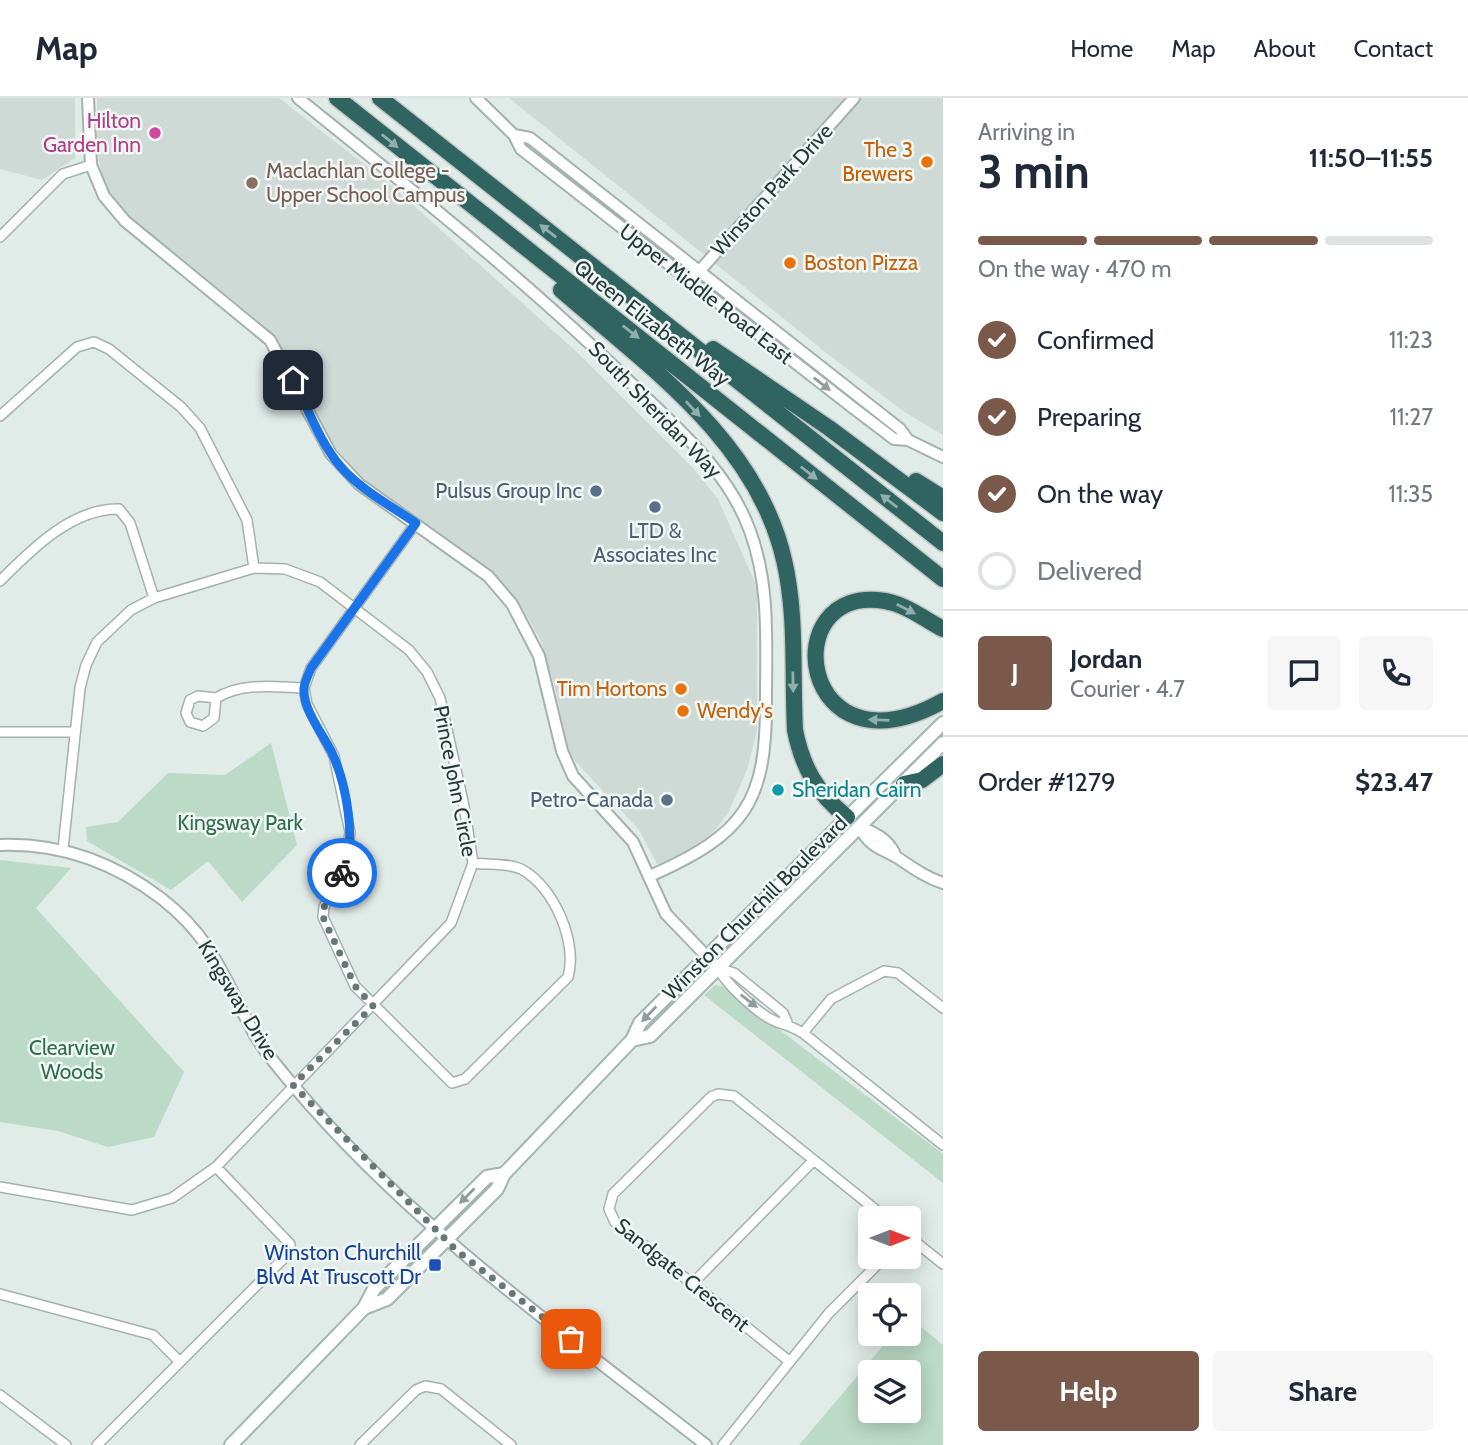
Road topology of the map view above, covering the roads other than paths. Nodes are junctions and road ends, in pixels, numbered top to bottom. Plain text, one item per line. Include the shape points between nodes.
1 (88, 98) edge
2 (298, 98) edge
3 (337, 98) edge
4 (380, 98) edge
5 (476, 98) edge
6 (854, 98) edge
7 (514, 135) junction
8 (90, 165) junction
9 (0, 237) edge
10 (538, 261) junction
11 (699, 271) junction
12 (690, 283) junction
13 (640, 303) junction
14 (0, 416) edge
15 (829, 428) junction
16 (908, 440) junction
17 (943, 457) edge
18 (943, 498) edge
19 (943, 513) edge
20 (416, 523) junction
21 (943, 543) edge
22 (254, 568) junction
23 (943, 579) edge
24 (0, 581) edge
25 (154, 598) junction
26 (354, 608) junction
27 (943, 629) edge
28 (304, 688) junction
29 (216, 698) dead end
30 (943, 701) edge
31 (943, 723) edge
32 (0, 732) edge
33 (75, 732) junction
34 (943, 743) edge
35 (943, 764) edge
36 (904, 784) junction
37 (853, 822) junction
38 (0, 845) edge
39 (63, 849) junction
40 (473, 863) junction
41 (650, 876) junction
42 (943, 883) edge
43 (706, 957) junction
44 (718, 968) junction
45 (373, 1006) junction
46 (943, 1008) edge
47 (803, 1033) junction
48 (632, 1040) junction
49 (293, 1085) junction
50 (943, 1145) edge
51 (814, 1160) junction
52 (215, 1167) junction
53 (504, 1174) junction
54 (0, 1187) edge
55 (871, 1206) edge
56 (435, 1228) junction
57 (446, 1240) junction
58 (921, 1246) edge
59 (943, 1264) edge
60 (873, 1269) edge
61 (693, 1283) junction
62 (0, 1294) edge
63 (364, 1308) junction
64 (179, 1361) junction
65 (789, 1361) junction
66 (0, 1395) edge
67 (66, 1445) edge
68 (97, 1445) edge
69 (230, 1445) edge
70 (360, 1445) edge
71 (511, 1445) edge
72 (706, 1445) edge
73 (723, 1445) edge

1 - 8 street
2 - 41 street, South Sheridan Way via 415,190 566,321 696,446 741,509 759,558 767,626 766,733 760,777 743,811 720,839
3 -> 10 highway, Queen Elizabeth Way
13 -> 4 highway, Queen Elizabeth Way
5 - 7 street, Upper Middle Road East
6 - 11 street, Winston Park Drive
7 - 11 street, Upper Middle Road East via 530,138
7 - 12 street, Upper Middle Road East via 521,149
8 - 9 street via 63,174
8 - 20 street via 104,196 125,221 270,340 341,468
10 -> 23 highway, Queen Elizabeth Way
10 -> 37 highway via 557,286 675,389 740,460 757,487 773,523 789,589 795,730 800,752 817,787
11 - 12 street, Winston Park Drive
11 - 16 street, Upper Middle Road East via 900,429
12 -> 16 street, Upper Middle Road East via 894,439
13 - 15 highway via 668,317
21 -> 13 highway, Queen Elizabeth Way
14 - 22 street via 78,347 94,342 109,348 200,428 247,520
15 - 18 highway
15 - 19 highway
16 - 17 street, Upper Middle Road East
20 - 26 street
20 - 41 street via 488,576 512,604 539,656 562,751 573,776 633,842
22 - 25 street, Prince John Circle
22 - 26 street, Prince John Circle via 285,569 320,582
24 - 25 street via 56,531 101,508 119,509 130,523
25 - 33 street, Prince John Circle via 131,610 97,642 86,664
26 - 28 street via 311,668
26 - 40 street, Prince John Circle via 409,650 440,698
30 -> 27 highway via 901,719 860,718 828,697 815,665 815,645 823,624 852,604 889,601
28 - 29 street via 244,687
28 - 45 street via 307,704 334,756 350,820 346,865 323,917 355,986
31 - 37 main road, Winston Churchill Boulevard
32 - 33 street
33 - 39 street, Prince John Circle
34 - 36 main road, Winston Churchill Boulevard
35 - 36 highway via 922,780
36 - 37 main road, Winston Churchill Boulevard
37 - 42 street via 886,855
37 - 43 main road, Winston Churchill Boulevard
37 - 44 main road, Winston Churchill Boulevard
38 - 39 street, Kingsway Drive
39 - 49 street, Kingsway Drive via 117,870 180,915 218,962 251,1030
40 - 45 street, Prince John Circle via 451,923
40 - 45 street via 521,869 543,888 563,915 568,977 465,1079 452,1083
41 - 43 street via 666,914
43 - 44 street
43 -> 48 main road, Winston Churchill Boulevard via 640,1023
44 - 47 street via 734,973
44 - 48 main road, Winston Churchill Boulevard via 650,1036
45 - 49 street, Prince John Circle
46 - 47 street via 898,973 884,971 831,999
47 - 50 street
48 - 53 main road, Winston Churchill Boulevard
49 - 52 street, Prince John Circle
49 - 56 street, Kingsway Drive
51 - 55 street, Sandgate Crescent
51 - 61 street
51 - 61 street, Sandgate Crescent via 734,1096 718,1094 613,1194 610,1217
52 - 54 street, Prince John Circle via 172,1198 132,1210
52 - 64 street via 290,1244 288,1254
53 -> 56 main road, Winston Churchill Boulevard via 487,1177
53 - 57 main road, Winston Churchill Boulevard via 497,1189
56 - 57 street, Kingsway Drive
56 - 63 main road, Winston Churchill Boulevard via 374,1289
57 - 63 main road, Winston Churchill Boulevard via 387,1299
57 - 72 street, Kingsway Drive
58 - 59 street
60 - 65 street
61 - 65 street, Sandgate Crescent
62 - 64 street via 153,1335
63 - 69 main road, Winston Churchill Boulevard
64 - 68 street
65 - 73 street
66 - 67 street
70 - 71 street via 416,1390 425,1387 441,1389

